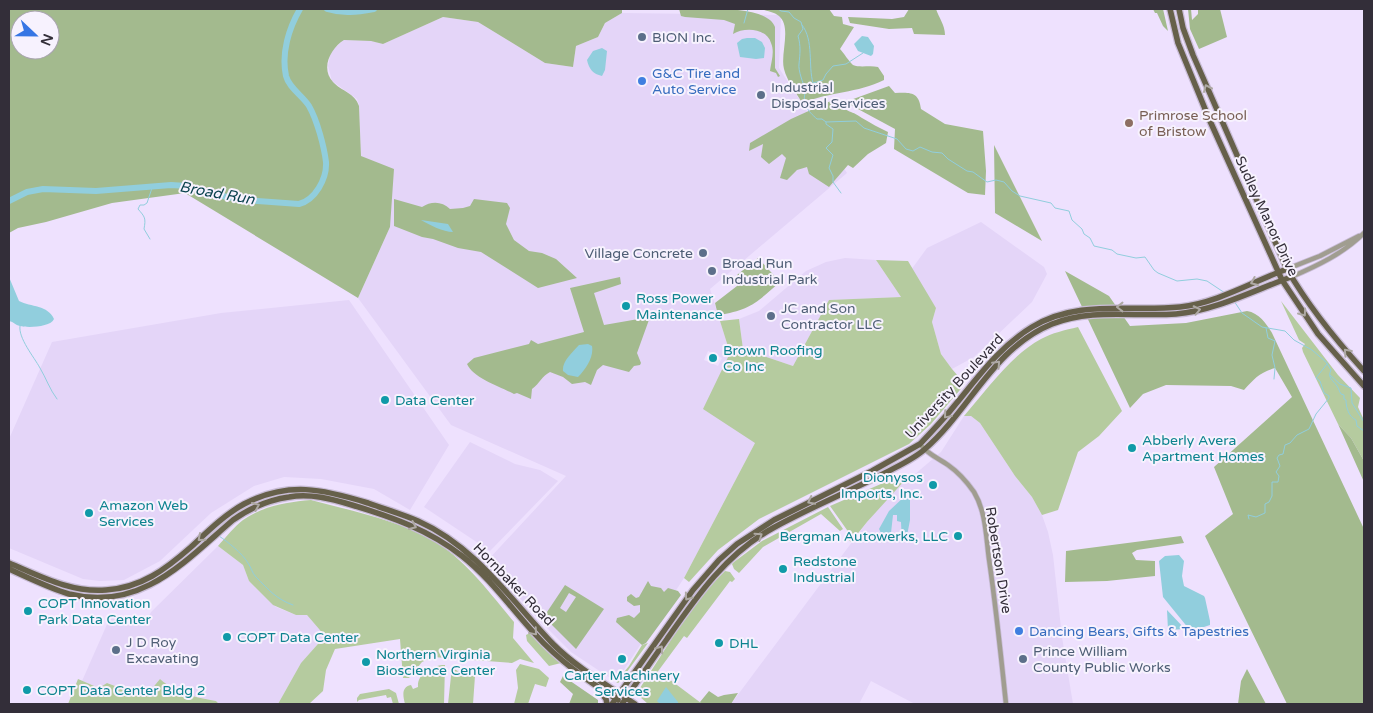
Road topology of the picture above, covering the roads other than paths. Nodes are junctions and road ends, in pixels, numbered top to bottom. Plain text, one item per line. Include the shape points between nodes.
1 (1170, 9) edge
2 (1179, 9) edge
3 (1364, 233) edge
4 (1286, 269) junction
5 (1278, 272) junction
6 (1291, 277) junction
7 (1282, 280) junction
8 (1364, 371) edge
9 (1364, 386) edge
10 (922, 447) junction
11 (186, 551) junction
12 (190, 557) junction
13 (9, 563) edge
14 (9, 569) edge
15 (598, 687) junction
16 (620, 693) junction
17 (614, 702) edge
18 (624, 702) edge
19 (607, 704) edge
20 (635, 704) edge
21 (1006, 704) edge

1 - 5 main road, Sudley Manor Drive via 1178,44
4 -> 2 main road, Sudley Manor Drive via 1193,55
3 - 4 street, University Boulevard
3 - 6 street, University Boulevard via 1330,258
4 - 5 main road, University Boulevard
4 - 6 main road, Sudley Manor Drive
5 - 7 main road, Sudley Manor Drive
5 -> 10 main road, University Boulevard via 1219,296 1180,307 1080,309 1056,315 1033,326 993,358
6 - 7 main road, University Boulevard
8 -> 6 main road, Sudley Manor Drive via 1325,326
7 -> 9 main road, Sudley Manor Drive via 1318,334
10 -> 7 main road, University Boulevard via 949,424 1002,359 1020,342 1044,328 1081,316 1176,314 1206,308
10 -> 16 main road, University Boulevard via 769,522 737,544 693,590
18 -> 10 main road, University Boulevard via 701,590 743,548 772,528 872,480
10 - 21 street, Robertson Drive via 961,476 979,502 994,591
11 - 12 main road
11 - 13 main road, Hornbaker Road via 148,579 103,591 67,586
16 -> 11 main road, Hornbaker Road via 558,648 488,571 459,545 425,524 390,510 325,491 282,491 234,510
12 - 14 main road, Hornbaker Road via 156,583 110,597 72,594
12 -> 15 main road, Hornbaker Road via 233,520 274,500 294,496 317,497 358,507 409,524 452,548 476,568 560,659
15 - 17 main road, Hornbaker Road
15 - 19 main road
16 - 17 main road, University Boulevard
16 - 18 main road, Hornbaker Road
17 - 18 main road, Hornbaker Road
18 - 20 main road, Hornbaker Road

